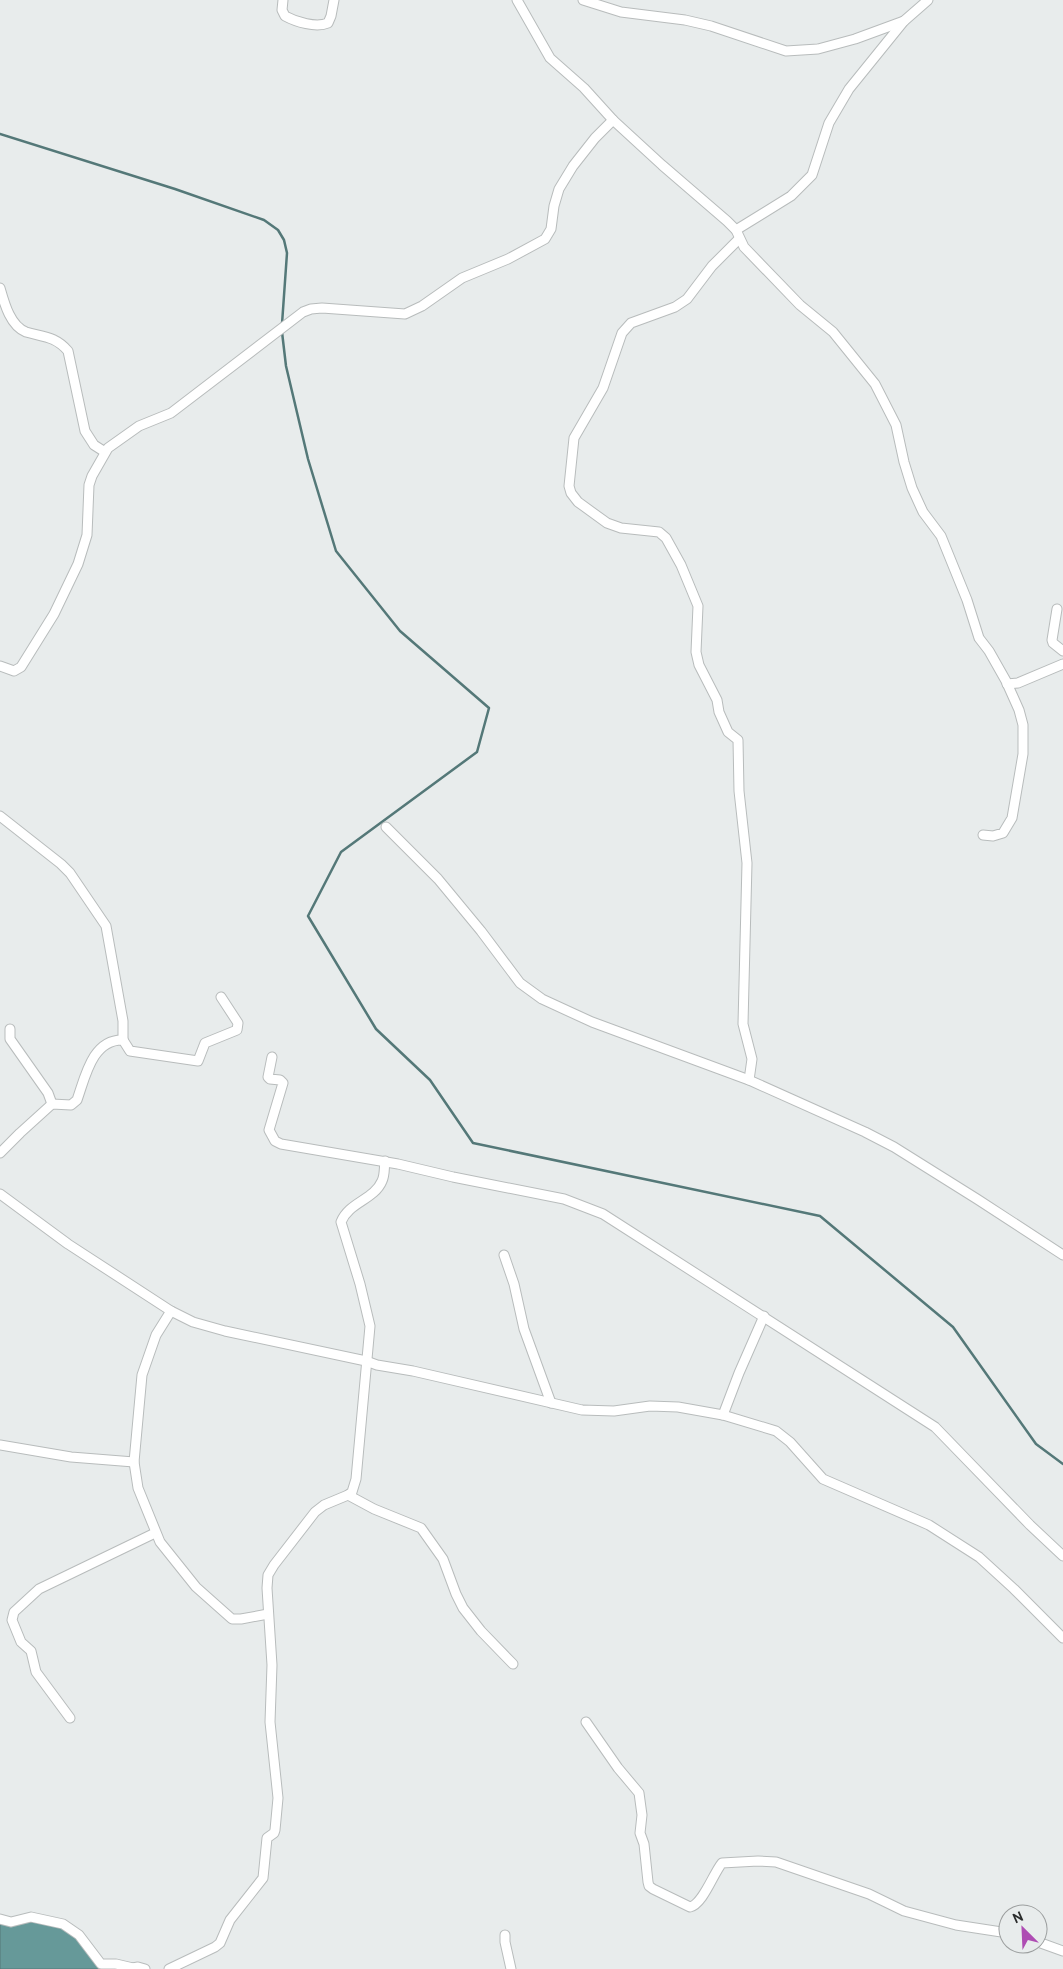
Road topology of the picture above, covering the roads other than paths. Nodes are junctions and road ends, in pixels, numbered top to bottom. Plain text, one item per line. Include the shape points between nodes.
1 (283, 0) edge
2 (334, 0) edge
3 (517, 0) edge
4 (583, 0) edge
5 (928, 0) edge
6 (904, 20) junction
7 (613, 120) junction
8 (737, 234) junction
9 (0, 288) edge
10 (105, 452) junction
11 (1057, 609) dead end
12 (1063, 651) edge
13 (1063, 664) edge
14 (0, 666) edge
15 (1007, 684) junction
16 (0, 816) edge
17 (386, 827) dead end
18 (983, 835) dead end
19 (221, 997) dead end
20 (10, 1029) dead end
21 (123, 1040) junction
22 (272, 1057) dead end
23 (750, 1080) junction
24 (52, 1104) junction
25 (0, 1153) edge
26 (385, 1161) junction
27 (0, 1194) edge
28 (504, 1255) dead end
29 (1063, 1255) edge
30 (171, 1311) junction
31 (764, 1316) junction
32 (366, 1361) junction
33 (551, 1403) junction
34 (723, 1415) junction
35 (0, 1445) edge
36 (134, 1462) junction
37 (348, 1495) junction
38 (155, 1533) junction
39 (1063, 1556) edge
40 (268, 1614) junction
41 (1063, 1638) edge
42 (513, 1664) dead end
43 (70, 1718) dead end
44 (586, 1722) dead end
45 (0, 1918) edge
46 (998, 1931) edge
47 (505, 1935) dead end
48 (1048, 1946) edge
49 (1063, 1951) edge
50 (130, 1969) edge
51 (145, 1969) edge
52 (168, 1969) edge
53 (511, 1969) edge

1 - 2 street via 283,14 287,18 320,25 330,20
3 - 7 street via 547,55
4 - 6 street via 621,12 711,26 786,51 818,50
5 - 6 street
6 - 8 street via 839,103 812,175 790,196
7 - 8 street
7 - 10 street via 595,138 562,184 545,239 462,278 406,314 311,309 298,315 171,414 133,429
8 - 15 street via 744,248 800,305 833,332 875,384 896,425 912,488 923,512 941,536 979,638
8 - 23 street via 687,299 631,323 622,333 603,388 574,438 569,486 578,502 607,523 662,534 696,597 699,665 717,700 728,732 738,740 739,791 748,863 743,1024 752,1059
9 - 10 street via 8,311 20,328 61,342 68,351 85,431 94,445
10 - 14 street via 89,485 87,535 70,583 21,666 14,671
11 - 12 street via 1052,640
13 - 15 street via 1018,683
15 - 18 street via 1019,710 1024,737 1012,818 1003,833
16 - 21 street via 70,873 103,920 112,952
17 - 23 street via 438,879 520,982 542,999 592,1022
19 - 21 street via 238,1023 237,1030 205,1043 198,1061 130,1051
20 - 24 street via 10,1039 48,1093
21 - 24 street via 100,1048 93,1056 74,1103
22 - 26 street via 268,1077 283,1083 269,1130 275,1141
23 - 29 street via 884,1142
24 - 25 street
26 - 31 street via 587,1206 625,1226
26 - 32 street via 382,1182 350,1208 341,1222 370,1326
27 - 30 street via 68,1244
28 - 33 street via 524,1329
30 - 32 street via 193,1322 225,1331
30 - 36 street via 156,1336 143,1369
31 - 34 street
31 - 39 street via 935,1427
32 - 33 street
32 - 37 street via 356,1479
33 - 34 street via 587,1411 666,1405
34 - 41 street via 782,1434 823,1479 929,1525 964,1547 983,1560
35 - 36 street via 71,1457
36 - 38 street via 138,1488
37 - 40 street via 315,1512 274,1565 268,1574 266,1588
37 - 42 street via 421,1528 444,1558 463,1608 480,1631
38 - 40 street via 179,1568 225,1614 232,1619 241,1619
38 - 43 street via 39,1589 14,1612 12,1617 21,1642 31,1651 36,1672
40 - 52 street via 272,1665 270,1722 278,1798 275,1830 267,1838 263,1878 230,1920 215,1948
44 - 46 street via 639,1794 640,1833 648,1886 652,1889 690,1907 700,1900 722,1863 768,1861 869,1894 904,1911 956,1925
45 - 50 street via 11,1922 31,1917 63,1924 79,1935 101,1964 116,1964
47 - 53 street
48 - 49 street
50 - 51 street

